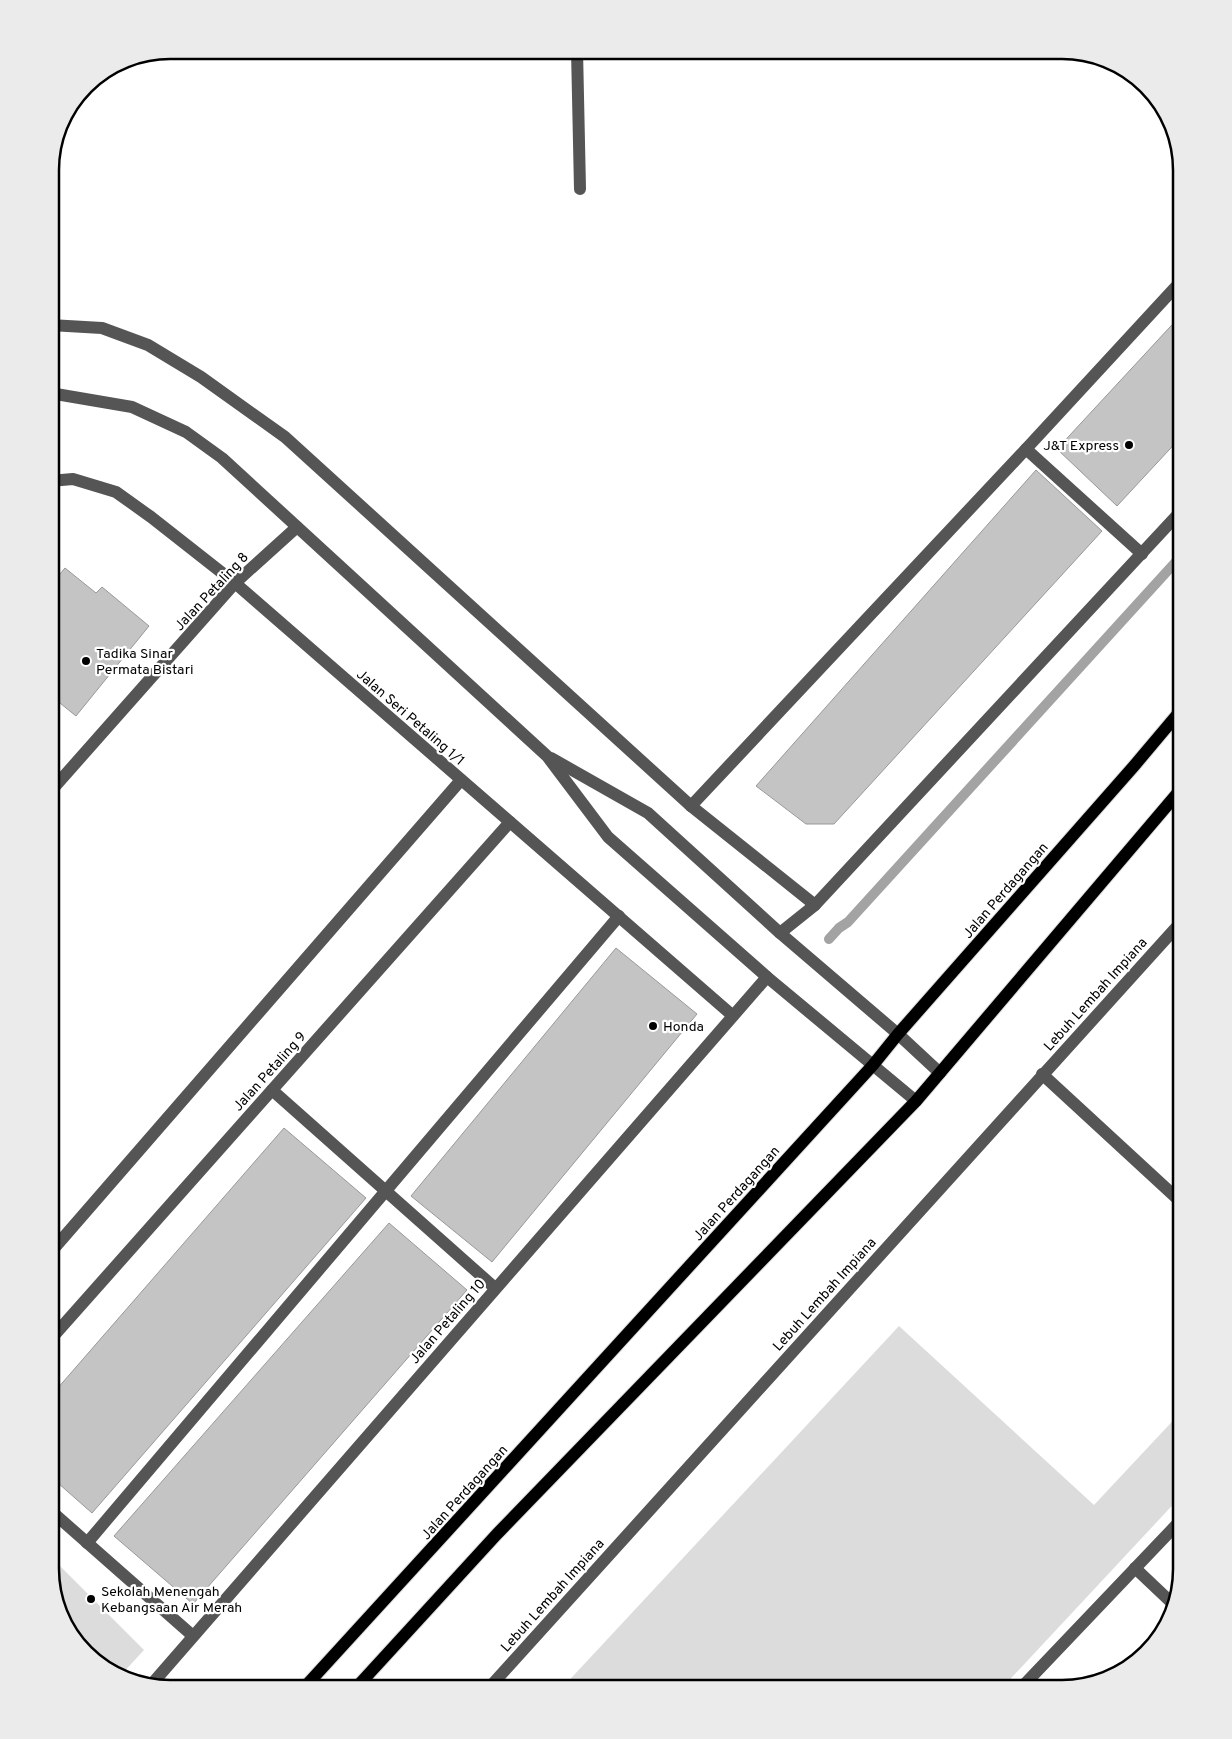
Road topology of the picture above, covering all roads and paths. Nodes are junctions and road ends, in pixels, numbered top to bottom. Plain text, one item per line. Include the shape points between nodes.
1 (577, 59) edge
2 (580, 190) dead end
3 (1173, 290) edge
4 (59, 326) edge
5 (59, 395) edge
6 (1026, 450) junction
7 (59, 480) edge
8 (1173, 520) edge
9 (297, 526) junction
10 (1142, 554) junction
11 (235, 583) junction
12 (1173, 720) edge
13 (547, 756) junction
14 (461, 780) junction
15 (59, 782) edge
16 (1173, 799) edge
17 (691, 806) junction
18 (510, 822) junction
19 (815, 904) junction
20 (619, 916) junction
21 (1173, 931) edge
22 (780, 933) junction
23 (767, 977) junction
24 (732, 1015) junction
25 (898, 1034) junction
26 (873, 1065) junction
27 (940, 1072) junction
28 (1042, 1074) junction
29 (272, 1090) junction
30 (916, 1101) junction
31 (386, 1190) junction
32 (1173, 1195) edge
33 (59, 1243) edge
34 (495, 1288) junction
35 (59, 1330) edge
36 (59, 1518) edge
37 (1173, 1528) edge
38 (86, 1542) junction
39 (1135, 1568) junction
40 (1168, 1600) edge
41 (193, 1636) junction
42 (156, 1679) edge
43 (312, 1680) edge
44 (364, 1680) edge
45 (496, 1680) edge
46 (1029, 1680) edge

1 - 2 street
3 - 6 street
4 - 17 street via 102,328 148,345 201,377 285,437
5 - 9 street via 132,407 186,432 222,458
6 - 10 street
6 - 17 street
7 - 11 street, Jalan Seri Petaling 1/1 via 73,479 116,492
8 - 10 street
9 - 11 street, Jalan Petaling 8
9 - 13 street
10 - 19 street
11 - 14 street, Jalan Seri Petaling 1/1
11 - 15 street, Jalan Petaling 8
12 - 25 main road, Jalan Perdagangan
13 - 22 street via 648,813
13 - 23 street via 608,837
14 - 18 street, Jalan Seri Petaling 1/1
14 - 33 street
16 - 27 main road
17 - 19 street
18 - 20 street, Jalan Seri Petaling 1/1
18 - 29 street, Jalan Petaling 9
19 - 22 street
20 - 24 street, Jalan Seri Petaling 1/1
20 - 31 street
21 - 28 street, Lebuh Lembah Impiana
22 - 25 street
23 - 24 street, Jalan Petaling 10
23 - 26 street
24 - 34 street, Jalan Petaling 10
25 - 26 main road, Jalan Perdagangan
25 - 27 street
26 - 30 street
26 - 43 main road, Jalan Perdagangan
27 - 30 main road
28 - 32 street
28 - 45 street, Lebuh Lembah Impiana
29 - 31 street
29 - 35 street, Jalan Petaling 9
30 - 44 main road via 497,1534
31 - 34 street
31 - 38 street
34 - 41 street, Jalan Petaling 10
36 - 38 street
37 - 39 street
38 - 41 street
39 - 40 street
39 - 46 street
41 - 42 street, Jalan Petaling 10

